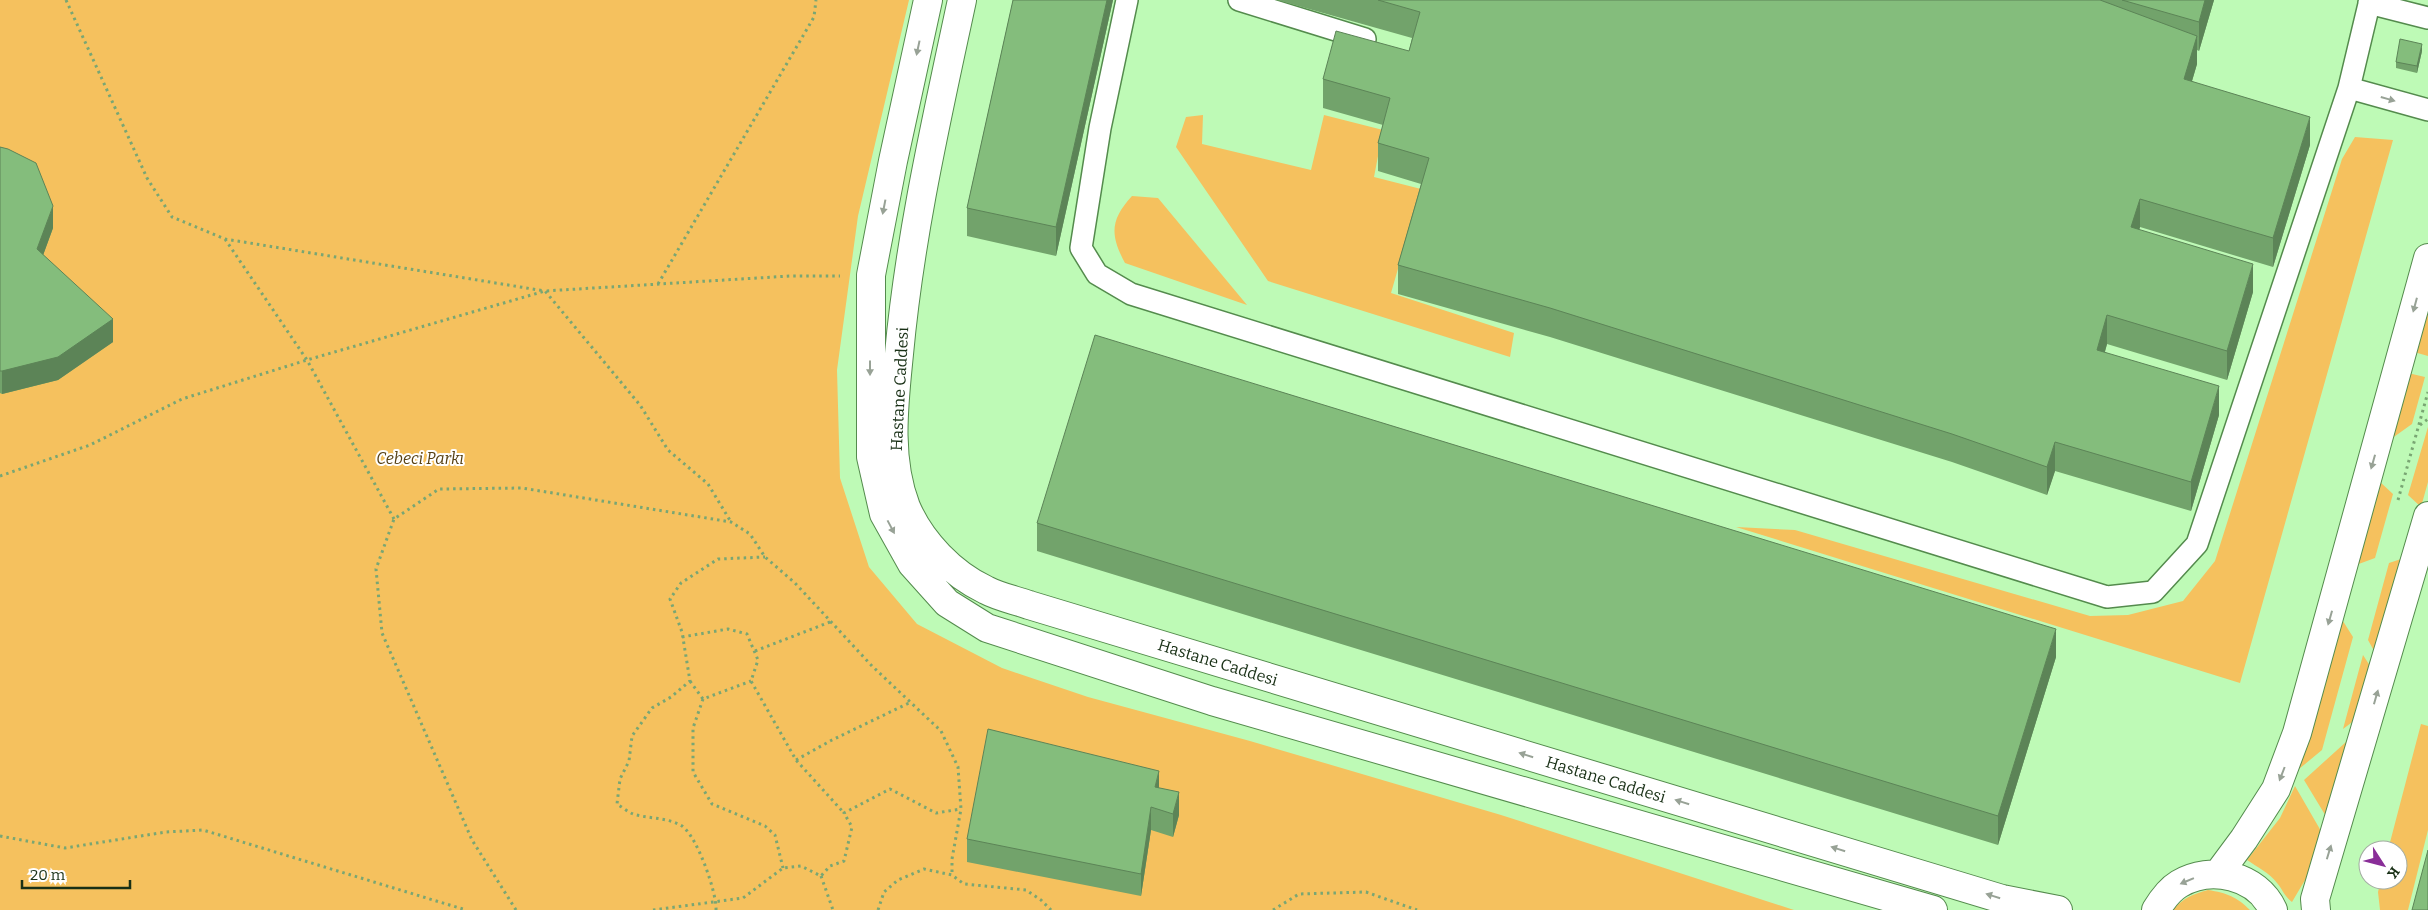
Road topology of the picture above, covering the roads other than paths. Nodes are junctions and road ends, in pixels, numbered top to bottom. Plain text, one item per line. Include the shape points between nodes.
1 (928, 0) edge
2 (962, 0) edge
3 (1126, 0) edge
4 (1239, 0) edge
5 (2370, 2) edge
6 (2428, 18) edge
7 (1388, 46) edge
8 (2349, 88) junction
9 (2428, 110) edge
10 (2428, 258) edge
11 (2428, 516) edge
12 (2218, 874) junction
13 (2311, 906) edge
14 (1933, 910) edge
15 (2058, 910) edge
16 (2156, 910) edge
17 (2273, 910) edge

1 -> 14 main road, Hastane Caddesi via 871,275 871,457 884,514 912,564 947,603 987,628 1212,701
15 -> 2 main road, Hastane Caddesi via 2002,899 1029,605 986,590 954,569 924,539 907,508 896,473 893,436 904,296 927,162
3 - 8 lane via 1100,128 1081,248 1098,274 1131,294 2107,596 2153,592 2197,544
4 - 7 lane
5 - 6 lane
5 - 8 lane
8 -> 9 lane
10 -> 12 main road via 2297,733 2276,789
13 -> 11 main road
12 -> 16 main road via 2198,876 2178,884
12 - 17 main road via 2239,878 2257,889

